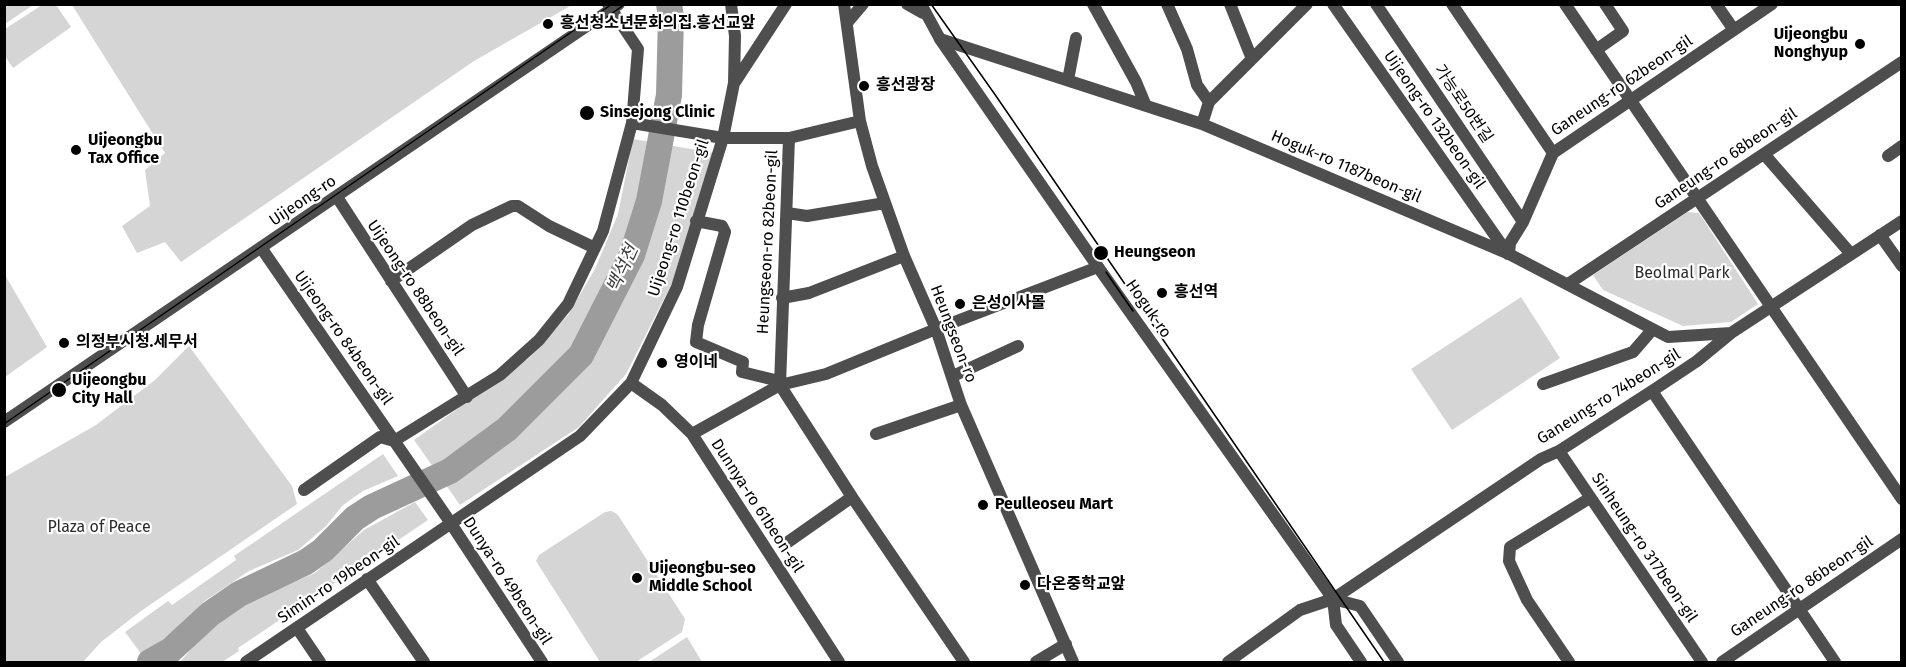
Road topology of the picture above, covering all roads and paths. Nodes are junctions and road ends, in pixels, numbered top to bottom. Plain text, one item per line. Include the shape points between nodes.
1 (731, 4) edge
2 (786, 4) edge
3 (844, 4) edge
4 (862, 4) edge
5 (907, 4) edge
6 (1093, 4) edge
7 (1167, 4) edge
8 (1230, 4) edge
9 (1307, 4) edge
10 (1333, 4) edge
11 (1376, 4) edge
12 (1452, 4) edge
13 (1565, 4) edge
14 (1605, 4) edge
15 (1716, 4) edge
16 (1772, 4) edge
17 (612, 6) edge
18 (922, 9) edge
19 (847, 22) junction
20 (1734, 30) junction
21 (1076, 38) dead end
22 (940, 39) junction
23 (1596, 50) junction
24 (1252, 59) junction
25 (1902, 63) edge
26 (1068, 80) junction
27 (734, 83) junction
28 (1631, 100) junction
29 (1209, 102) junction
30 (1146, 106) junction
31 (860, 121) junction
32 (632, 123) junction
33 (1202, 124) junction
34 (723, 138) junction
35 (789, 138) junction
36 (1902, 146) edge
37 (1553, 153) junction
38 (1764, 154) junction
39 (1888, 156) dead end
40 (338, 197) junction
41 (1697, 198) junction
42 (885, 203) junction
43 (787, 213) junction
44 (1902, 220) edge
45 (696, 221) junction
46 (1523, 222) junction
47 (1880, 235) junction
48 (595, 248) junction
49 (262, 249) junction
50 (1509, 254) junction
51 (1851, 254) junction
52 (904, 256) junction
53 (1902, 266) edge
54 (1098, 267) junction
55 (391, 281) junction
56 (1568, 284) junction
57 (782, 298) junction
58 (1771, 306) junction
59 (936, 329) junction
60 (1652, 330) junction
61 (1731, 333) junction
62 (1018, 346) dead end
63 (953, 376) junction
64 (631, 383) junction
65 (779, 383) junction
66 (1543, 384) dead end
67 (1652, 392) junction
68 (467, 397) junction
69 (961, 405) junction
70 (4, 423) edge
71 (692, 434) junction
72 (876, 434) dead end
73 (396, 443) junction
74 (1559, 451) junction
75 (303, 490) dead end
76 (852, 497) junction
77 (1590, 498) junction
78 (1902, 499) edge
79 (449, 521) junction
80 (1902, 539) edge
81 (788, 542) dead end
82 (367, 579) junction
83 (1333, 599) junction
84 (1799, 609) junction
85 (297, 628) junction
86 (1066, 644) junction
87 (246, 663) edge
88 (320, 663) edge
89 (424, 663) edge
90 (542, 663) edge
91 (839, 663) edge
92 (964, 663) edge
93 (1036, 663) edge
94 (1073, 663) edge
95 (1228, 663) edge
96 (1361, 663) edge
97 (1398, 663) edge
98 (1569, 663) edge
99 (1702, 663) edge
100 (1722, 663) edge
101 (1835, 663) edge

1 - 27 street, Uijeong-ro 110beon-gil
2 - 27 street
3 - 19 street, Heungseon-ro
4 - 19 street
5 - 18 street
6 - 30 street
7 - 29 street via 1187,49 1197,85
8 - 24 street
9 - 24 street
10 - 50 street, Uijeong-ro 132beon-gil
11 - 46 street, 가능로50번길
12 - 37 street
13 - 23 street
14 - 23 street via 1623,31
15 - 20 street
16 - 20 street, Ganeung-ro 62beon-gil
17 - 32 street via 638,49
17 - 40 street, Uijeong-ro
18 - 22 street, Hoguk-ro
19 - 31 street, Heungseon-ro
20 - 28 street, Ganeung-ro 62beon-gil
21 - 26 street
22 - 26 street, Hoguk-ro 1187beon-gil
22 - 54 street, Hoguk-ro
23 - 28 street
24 - 29 street
25 - 38 street, Ganeung-ro 68beon-gil
26 - 30 street, Hoguk-ro 1187beon-gil
27 - 34 street, Uijeong-ro 110beon-gil
28 - 37 street, Ganeung-ro 62beon-gil
28 - 41 street
29 - 33 street
30 - 33 street, Hoguk-ro 1187beon-gil
31 - 35 street, Heungseon-ro 82beon-gil
31 - 42 street, Heungseon-ro
32 - 34 street
32 - 48 street
33 - 50 street, Hoguk-ro 1187beon-gil
34 - 35 street
34 - 45 street, Uijeong-ro 110beon-gil
35 - 43 street, Heungseon-ro 82beon-gil
36 - 39 street
37 - 46 street, Ganeung-ro 62beon-gil
38 - 41 street, Ganeung-ro 68beon-gil
38 - 51 street
40 - 49 street, Uijeong-ro
40 - 55 street, Uijeong-ro 88beon-gil
41 - 56 street, Ganeung-ro 68beon-gil
41 - 58 street
42 - 43 street via 807,216
42 - 52 street, Heungseon-ro
43 - 57 street, Heungseon-ro 82beon-gil
44 - 47 street, Ganeung-ro 74beon-gil
45 - 64 street, Uijeong-ro 110beon-gil via 677,287
45 - 65 street via 722,225 725,232 696,342 742,362 742,372
46 - 50 street, Ganeung-ro 62beon-gil via 1510,243
47 - 51 street, Ganeung-ro 74beon-gil
47 - 53 street
48 - 55 street via 512,206 472,225
48 - 68 street via 568,304 540,340
49 - 70 street, Uijeong-ro
49 - 73 street, Uijeong-ro 84beon-gil
50 - 56 street, Hoguk-ro 1187beon-gil
51 - 58 street, Ganeung-ro 74beon-gil
52 - 57 street via 809,294
52 - 59 street, Heungseon-ro
54 - 59 street
54 - 83 street, Hoguk-ro
55 - 68 street, Uijeong-ro 88beon-gil
56 - 60 street, Hoguk-ro 1187beon-gil
57 - 65 street, Heungseon-ro 82beon-gil
58 - 61 street, Ganeung-ro 74beon-gil
58 - 78 street
59 - 63 street, Heungseon-ro
59 - 65 street via 826,374
60 - 61 street, Hoguk-ro 1187beon-gil via 1668,337
60 - 66 street via 1633,352
61 - 67 street, Ganeung-ro 74beon-gil
62 - 63 street
63 - 69 street, Heungseon-ro
64 - 71 street, Dunnya-ro 61beon-gil via 662,405
64 - 79 street, Uijeong-ro 110beon-gil via 580,436
65 - 71 street
65 - 76 street
67 - 74 street, Ganeung-ro 74beon-gil
67 - 84 street
68 - 73 street
69 - 72 street
69 - 86 street, Heungseon-ro
71 - 91 street, Dunnya-ro 61beon-gil
73 - 75 street via 380,437
73 - 79 street, Uijeong-ro 84beon-gil
74 - 77 street, Sinheung-ro 317beon-gil
74 - 83 street, Ganeung-ro 74beon-gil via 1541,459
76 - 81 street
76 - 92 street
77 - 98 street via 1510,548 1509,561 1527,600
77 - 99 street, Sinheung-ro 317beon-gil
79 - 82 street, Simin-ro 19beon-gil
79 - 90 street, Dunya-ro 49beon-gil
80 - 84 street, Ganeung-ro 86beon-gil
82 - 85 street, Simin-ro 19beon-gil
82 - 89 street
83 - 95 street, Ganeung-ro 74beon-gil via 1300,610
83 - 96 street, Hoguk-ro via 1336,625
83 - 97 street via 1360,606
84 - 100 street, Ganeung-ro 86beon-gil
84 - 101 street
85 - 87 street, Simin-ro 19beon-gil
85 - 88 street
86 - 93 street
86 - 94 street, Heungseon-ro

